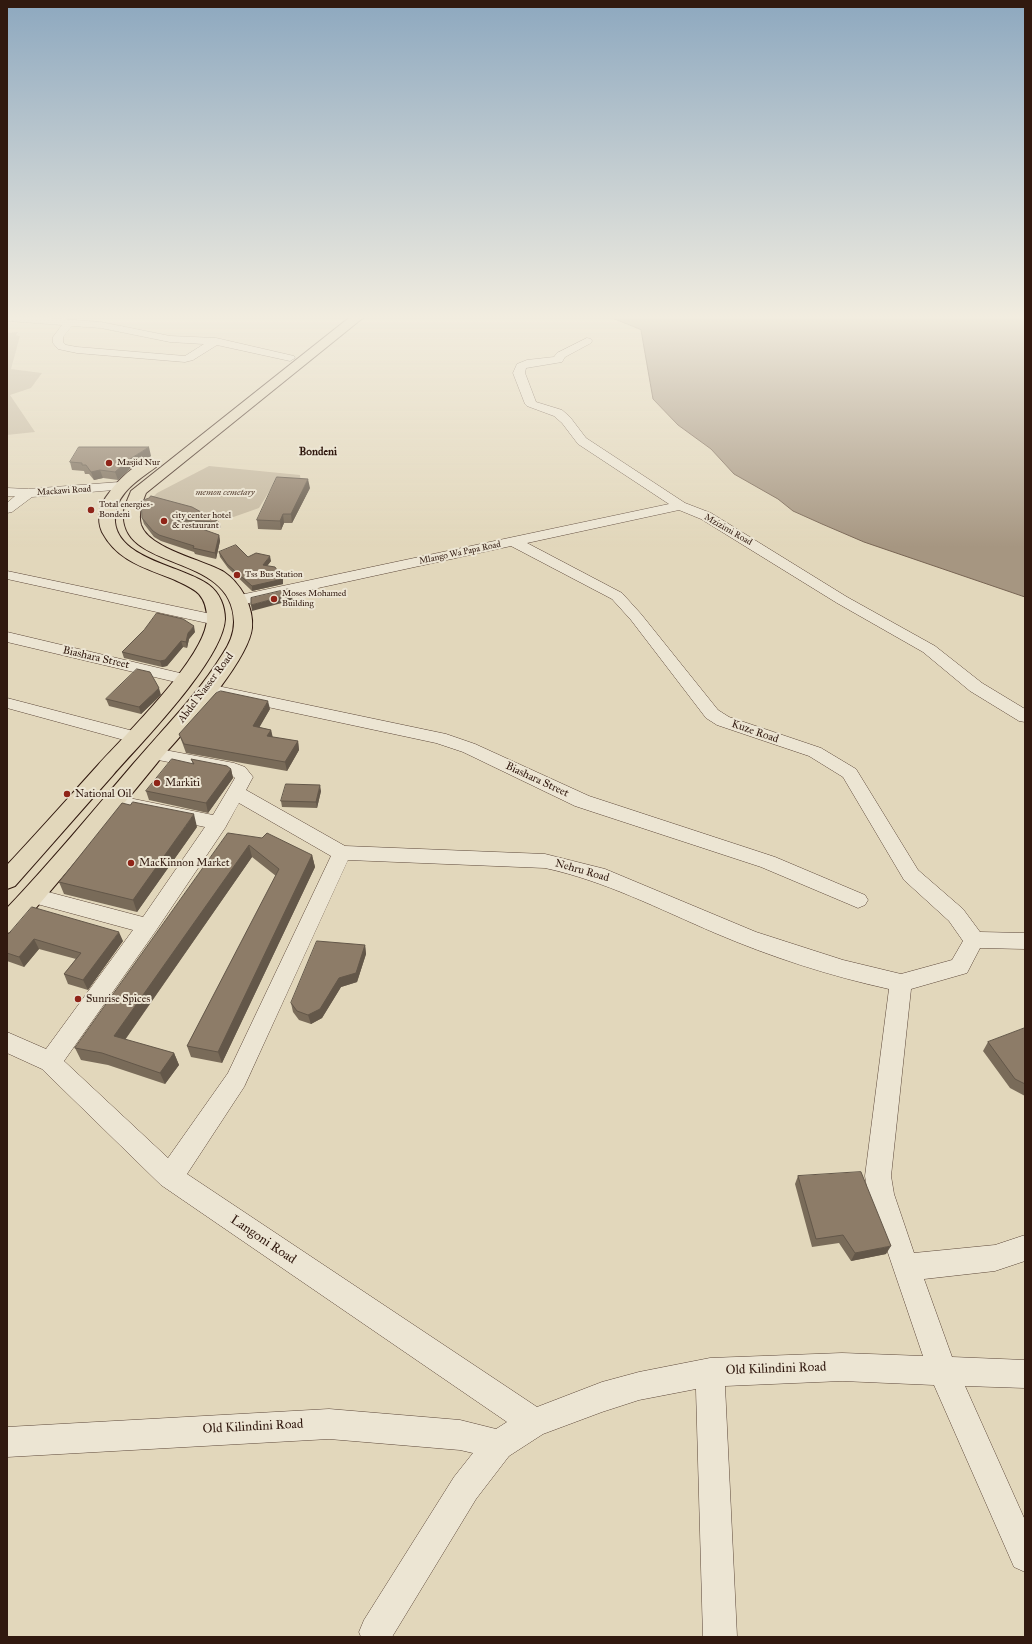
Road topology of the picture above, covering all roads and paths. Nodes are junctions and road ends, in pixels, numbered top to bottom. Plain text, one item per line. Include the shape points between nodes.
1 (250, 394) edge
2 (254, 394) edge
3 (527, 394) edge
4 (120, 486) junction
5 (7, 492) edge
6 (28, 493) junction
7 (680, 506) junction
8 (7, 509) edge
9 (514, 542) junction
10 (7, 575) edge
11 (240, 600) junction
12 (216, 620) junction
13 (7, 637) edge
14 (184, 679) junction
15 (208, 689) junction
16 (7, 703) edge
17 (1025, 717) edge
18 (135, 737) junction
19 (154, 754) junction
20 (236, 793) junction
21 (114, 801) junction
22 (218, 823) junction
23 (342, 853) junction
24 (7, 880) edge
25 (33, 896) junction
26 (858, 900) dead end
27 (7, 924) edge
28 (148, 926) junction
29 (974, 940) junction
30 (1025, 941) edge
31 (901, 983) junction
32 (7, 1042) edge
33 (50, 1062) junction
34 (170, 1177) junction
35 (1025, 1248) edge
36 (906, 1267) junction
37 (943, 1370) junction
38 (710, 1372) junction
39 (1025, 1374) edge
40 (534, 1423) junction
41 (7, 1442) edge
42 (498, 1445) junction
43 (1025, 1556) edge
44 (376, 1632) dead end
45 (720, 1637) edge

1 - 4 main road, Abdel Nasser Road
2 - 11 main road, Abdel Nasser Road via 139,491 131,517 144,541 164,554 218,576
3 - 7 street, Mzizimi Road via 534,406 558,413 582,441
4 - 6 street, Mackawi Road
4 - 12 main road, Abdel Nasser Road via 109,505 106,517 112,538 122,550 131,555 204,589 216,603
5 - 6 street, Mackawi Road
6 - 8 street
7 - 9 street, Mlango Wa Papa Road
7 - 17 street, Mzizimi Road via 706,516 842,600 929,649 976,687
9 - 11 street, Mlango Wa Papa Road
9 - 29 street, Kuze Road via 617,596 712,714 723,721 815,752 850,773 911,875 956,915
10 - 12 street
11 - 15 main road, Abdel Nasser Road via 243,630 238,645
12 - 14 main road, Abdel Nasser Road via 208,646
13 - 14 street, Biashara Street
14 - 18 main road, Abdel Nasser Road
15 - 19 main road, Abdel Nasser Road
15 - 26 street, Biashara Street via 440,738 469,748 582,801 768,862
16 - 18 street
18 - 24 main road, Abdel Nasser Road
19 - 20 street via 239,771 244,777
19 - 21 main road, Abdel Nasser Road
20 - 22 street
20 - 23 street, Nehru Road
21 - 22 street
21 - 25 main road, Abdel Nasser Road
22 - 28 street
23 - 31 street, Nehru Road via 544,861 570,866 602,875 750,938 857,974
23 - 34 street via 236,1080
25 - 27 main road, Abdel Nasser Road
25 - 28 street
28 - 33 street
29 - 30 street
29 - 31 street via 959,966
31 - 36 street via 878,1176 881,1194
32 - 33 street, Langoni Road
33 - 34 street, Langoni Road
34 - 40 street, Langoni Road
35 - 36 street via 995,1258
36 - 37 street
37 - 38 street, Old Kilindini Road via 842,1367
37 - 39 street, Old Kilindini Road
37 - 43 street
38 - 40 street, Old Kilindini Road via 639,1386
38 - 45 street
40 - 42 street, Old Kilindini Road
41 - 42 street, Old Kilindini Road via 329,1424 460,1435
42 - 44 street via 465,1488

